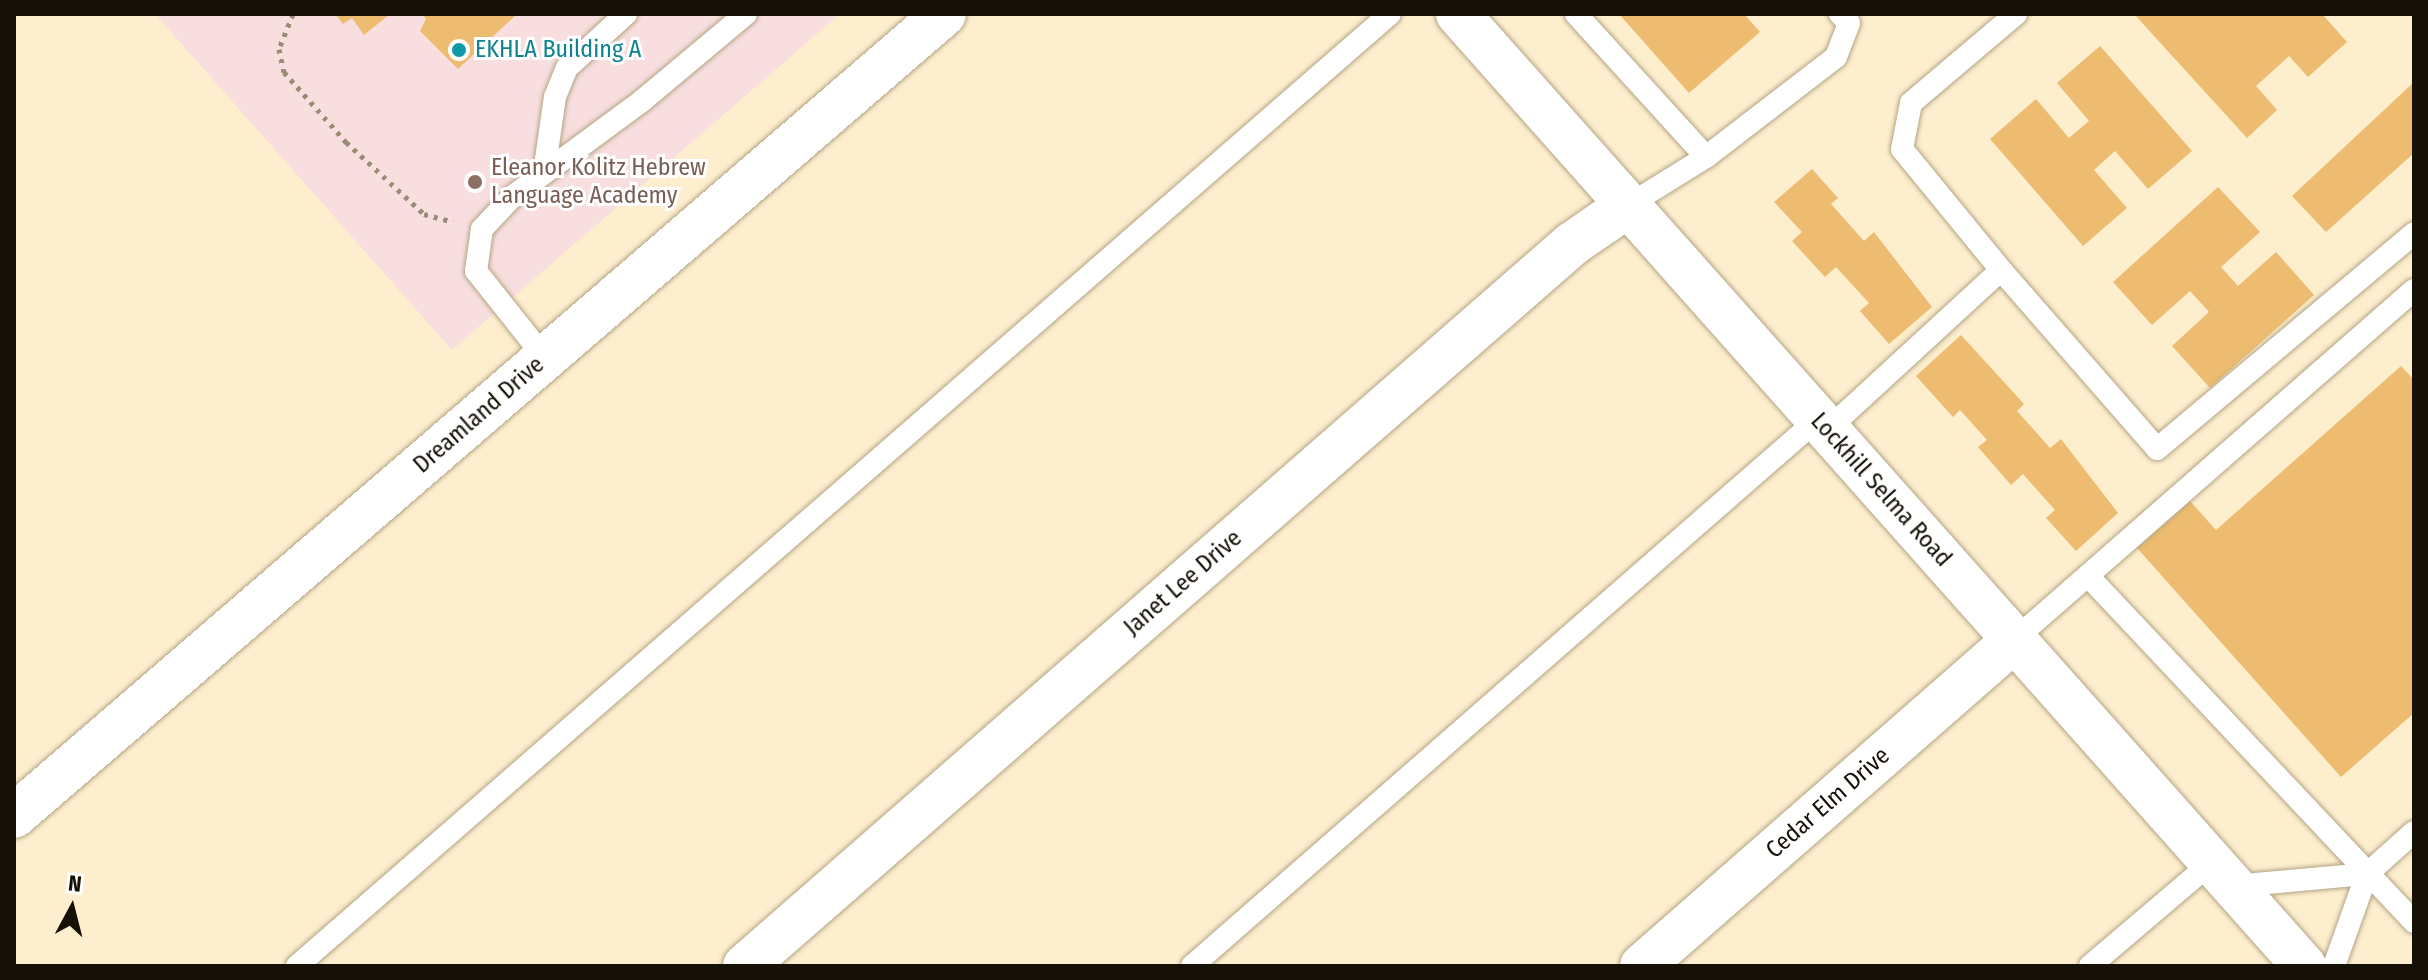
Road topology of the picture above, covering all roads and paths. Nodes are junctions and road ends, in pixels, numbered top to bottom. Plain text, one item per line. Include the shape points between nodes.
1 (293, 14) edge
2 (626, 14) edge
3 (746, 14) edge
4 (944, 14) edge
5 (1390, 14) edge
6 (1458, 14) edge
7 (1576, 14) edge
8 (1840, 14) edge
9 (2016, 14) edge
10 (1706, 157) junction
11 (544, 173) junction
12 (1627, 206) junction
13 (482, 229) junction
14 (2414, 233) edge
15 (2001, 270) junction
16 (2414, 290) edge
17 (545, 358) junction
18 (1822, 424) junction
19 (2089, 577) junction
20 (2014, 640) junction
21 (14, 816) edge
22 (2414, 832) edge
23 (2222, 874) junction
24 (2367, 874) junction
25 (2414, 922) edge
26 (297, 966) edge
27 (745, 966) edge
28 (1192, 966) edge
29 (1642, 966) edge
30 (2090, 966) edge
31 (2304, 966) edge
32 (2334, 966) edge

1 - 13 path via 279,49 284,72 346,142 424,214
2 - 11 lane via 567,68 555,97
3 - 11 lane
4 - 17 street, Dreamland Drive
5 - 26 lane
6 - 12 street, Lockhill Selma Road
7 - 10 lane
8 - 10 lane via 1849,23 1836,57
9 - 15 lane via 1911,103 1902,149
10 - 12 lane
11 - 13 lane
12 - 18 street, Lockhill Selma Road
12 - 27 street, Janet Lee Drive via 1572,244
13 - 17 lane via 476,271
14 - 15 lane via 2157,449
15 - 18 lane
16 - 19 lane
17 - 21 street, Dreamland Drive
18 - 20 street, Lockhill Selma Road
18 - 28 lane
19 - 20 lane
19 - 24 lane
20 - 23 street, Lockhill Selma Road
20 - 29 street, Cedar Elm Drive
22 - 24 lane
23 - 24 lane
23 - 30 lane
23 - 31 street, Lockhill Selma Road
24 - 25 lane
24 - 32 lane

